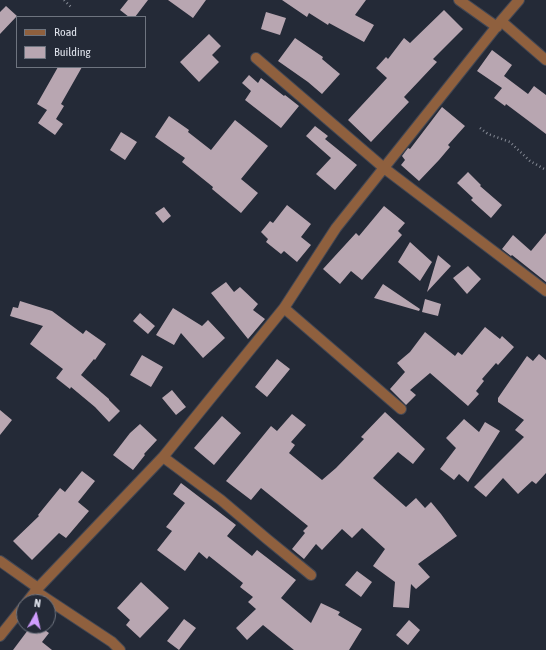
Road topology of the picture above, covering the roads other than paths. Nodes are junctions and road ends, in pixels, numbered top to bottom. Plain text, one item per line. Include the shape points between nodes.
1 (459, 0) edge
2 (520, 0) edge
3 (499, 24) junction
4 (256, 58) dead end
5 (546, 60) edge
6 (384, 168) junction
7 (546, 291) edge
8 (284, 308) junction
9 (401, 408) dead end
10 (163, 457) junction
11 (0, 561) edge
12 (311, 575) dead end
13 (37, 589) junction
14 (33, 594) edge
15 (16, 616) edge
16 (0, 636) edge
17 (120, 650) edge

1 - 3 street
2 - 3 street
3 - 5 street
3 - 6 street
4 - 6 street
6 - 7 street
6 - 8 street via 336,228
8 - 9 street
8 - 10 street
10 - 12 street via 221,500
10 - 13 street
11 - 13 street
13 - 14 street
13 - 17 street
15 - 16 street

